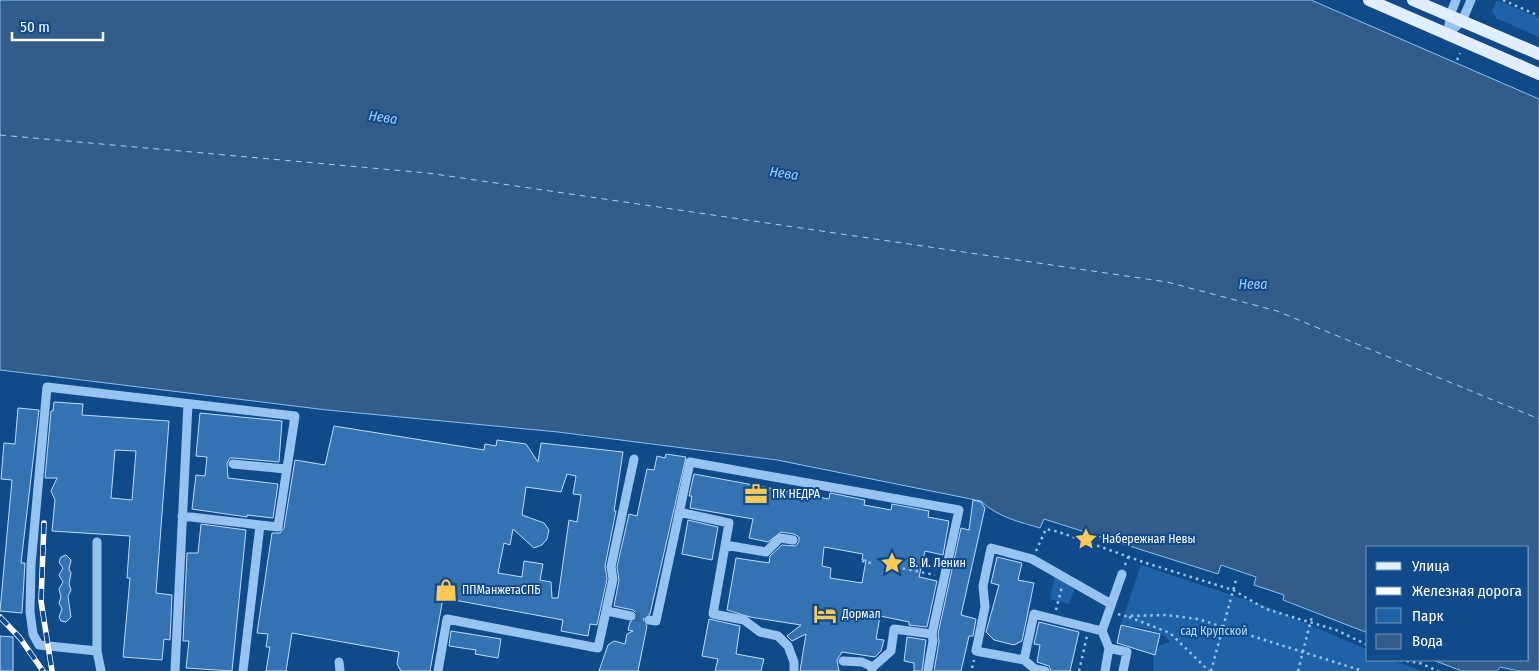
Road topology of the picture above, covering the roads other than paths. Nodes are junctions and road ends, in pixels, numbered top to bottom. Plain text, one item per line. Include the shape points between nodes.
1 (1369, 0) edge
2 (1413, 0) edge
3 (1456, 0) edge
4 (1471, 0) edge
5 (1450, 15) junction
6 (1462, 21) junction
7 (1448, 34) junction
8 (1539, 54) edge
9 (1539, 74) edge
10 (188, 404) junction
11 (634, 458) dead end
12 (233, 464) dead end
13 (286, 469) junction
14 (679, 512) junction
15 (182, 516) junction
16 (260, 524) junction
17 (793, 540) dead end
18 (96, 542) dead end
19 (725, 545) junction
20 (1122, 574) dead end
21 (1110, 608) junction
22 (607, 611) junction
23 (631, 616) tunnel mouth
24 (649, 620) dead end
25 (1102, 631) junction
26 (932, 634) junction
27 (1109, 648) junction
28 (97, 651) junction
29 (1024, 660) junction
30 (843, 661) dead end
31 (873, 669) edge
32 (928, 669) dead end
33 (101, 671) edge
34 (175, 671) edge
35 (243, 671) edge
36 (438, 671) edge
37 (794, 671) edge
38 (1045, 671) edge
39 (1105, 671) edge
40 (1122, 671) edge

1 - 7 main road
2 - 5 main road
3 - 5 street
4 - 6 street
5 - 6 main road
5 - 7 street
6 - 7 street
6 - 8 main road
7 - 9 main road
10 - 13 street via 295,416
10 - 15 street
10 - 28 street via 47,388 31,565 33,634 39,645
11 - 22 street via 611,567 613,579
12 - 13 street
13 - 16 street via 278,527
14 - 19 street via 729,523
14 - 24 street via 656,621
14 - 26 street via 690,462 959,510
15 - 16 street
15 - 34 street
16 - 35 street
17 - 19 street via 780,538 766,552
18 - 28 street
19 - 37 street via 713,614 744,620 760,632 778,636 788,646
20 - 21 street
21 - 25 street
21 - 29 street via 1032,559 990,548 982,586 985,608 976,651
22 - 23 street
22 - 36 street via 598,648 447,619
25 - 27 street
25 - 29 street via 1034,614
26 - 31 street via 894,629 891,651
26 - 32 street
27 - 39 street
27 - 40 street via 1127,652
28 - 33 street
29 - 38 street via 1035,669
30 - 31 street via 862,662

